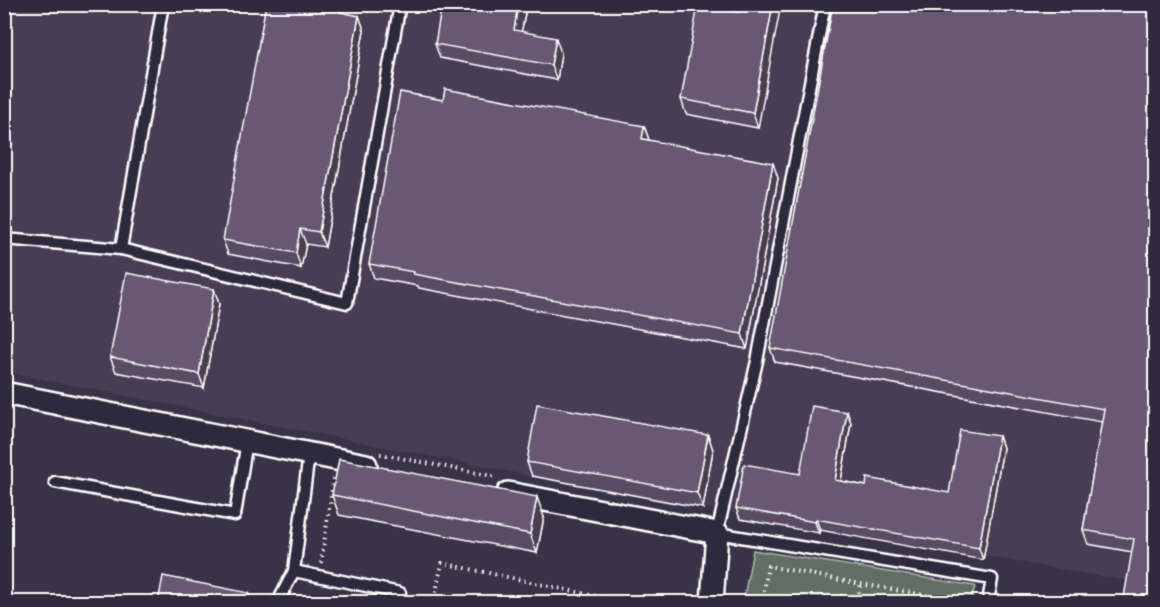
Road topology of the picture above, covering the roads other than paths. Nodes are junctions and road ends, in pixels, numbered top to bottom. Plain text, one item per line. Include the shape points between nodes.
1 (163, 4) edge
2 (400, 4) edge
3 (825, 4) edge
4 (4, 239) edge
5 (121, 249) junction
6 (4, 393) edge
7 (247, 441) junction
8 (309, 454) junction
9 (383, 468) edge
10 (55, 482) dead end
11 (487, 488) edge
12 (717, 533) junction
13 (294, 571) junction
14 (400, 593) road end
15 (278, 603) edge
16 (712, 603) edge
17 (988, 603) edge

1 - 5 lane
2 - 5 lane via 347,303
3 - 12 lane via 757,361
4 - 5 lane
6 - 7 street
7 - 8 street
7 - 10 lane via 235,515
8 - 9 street
8 - 13 lane
11 - 12 street
12 - 16 street
12 - 17 lane via 992,579
13 - 14 lane
13 - 15 lane

